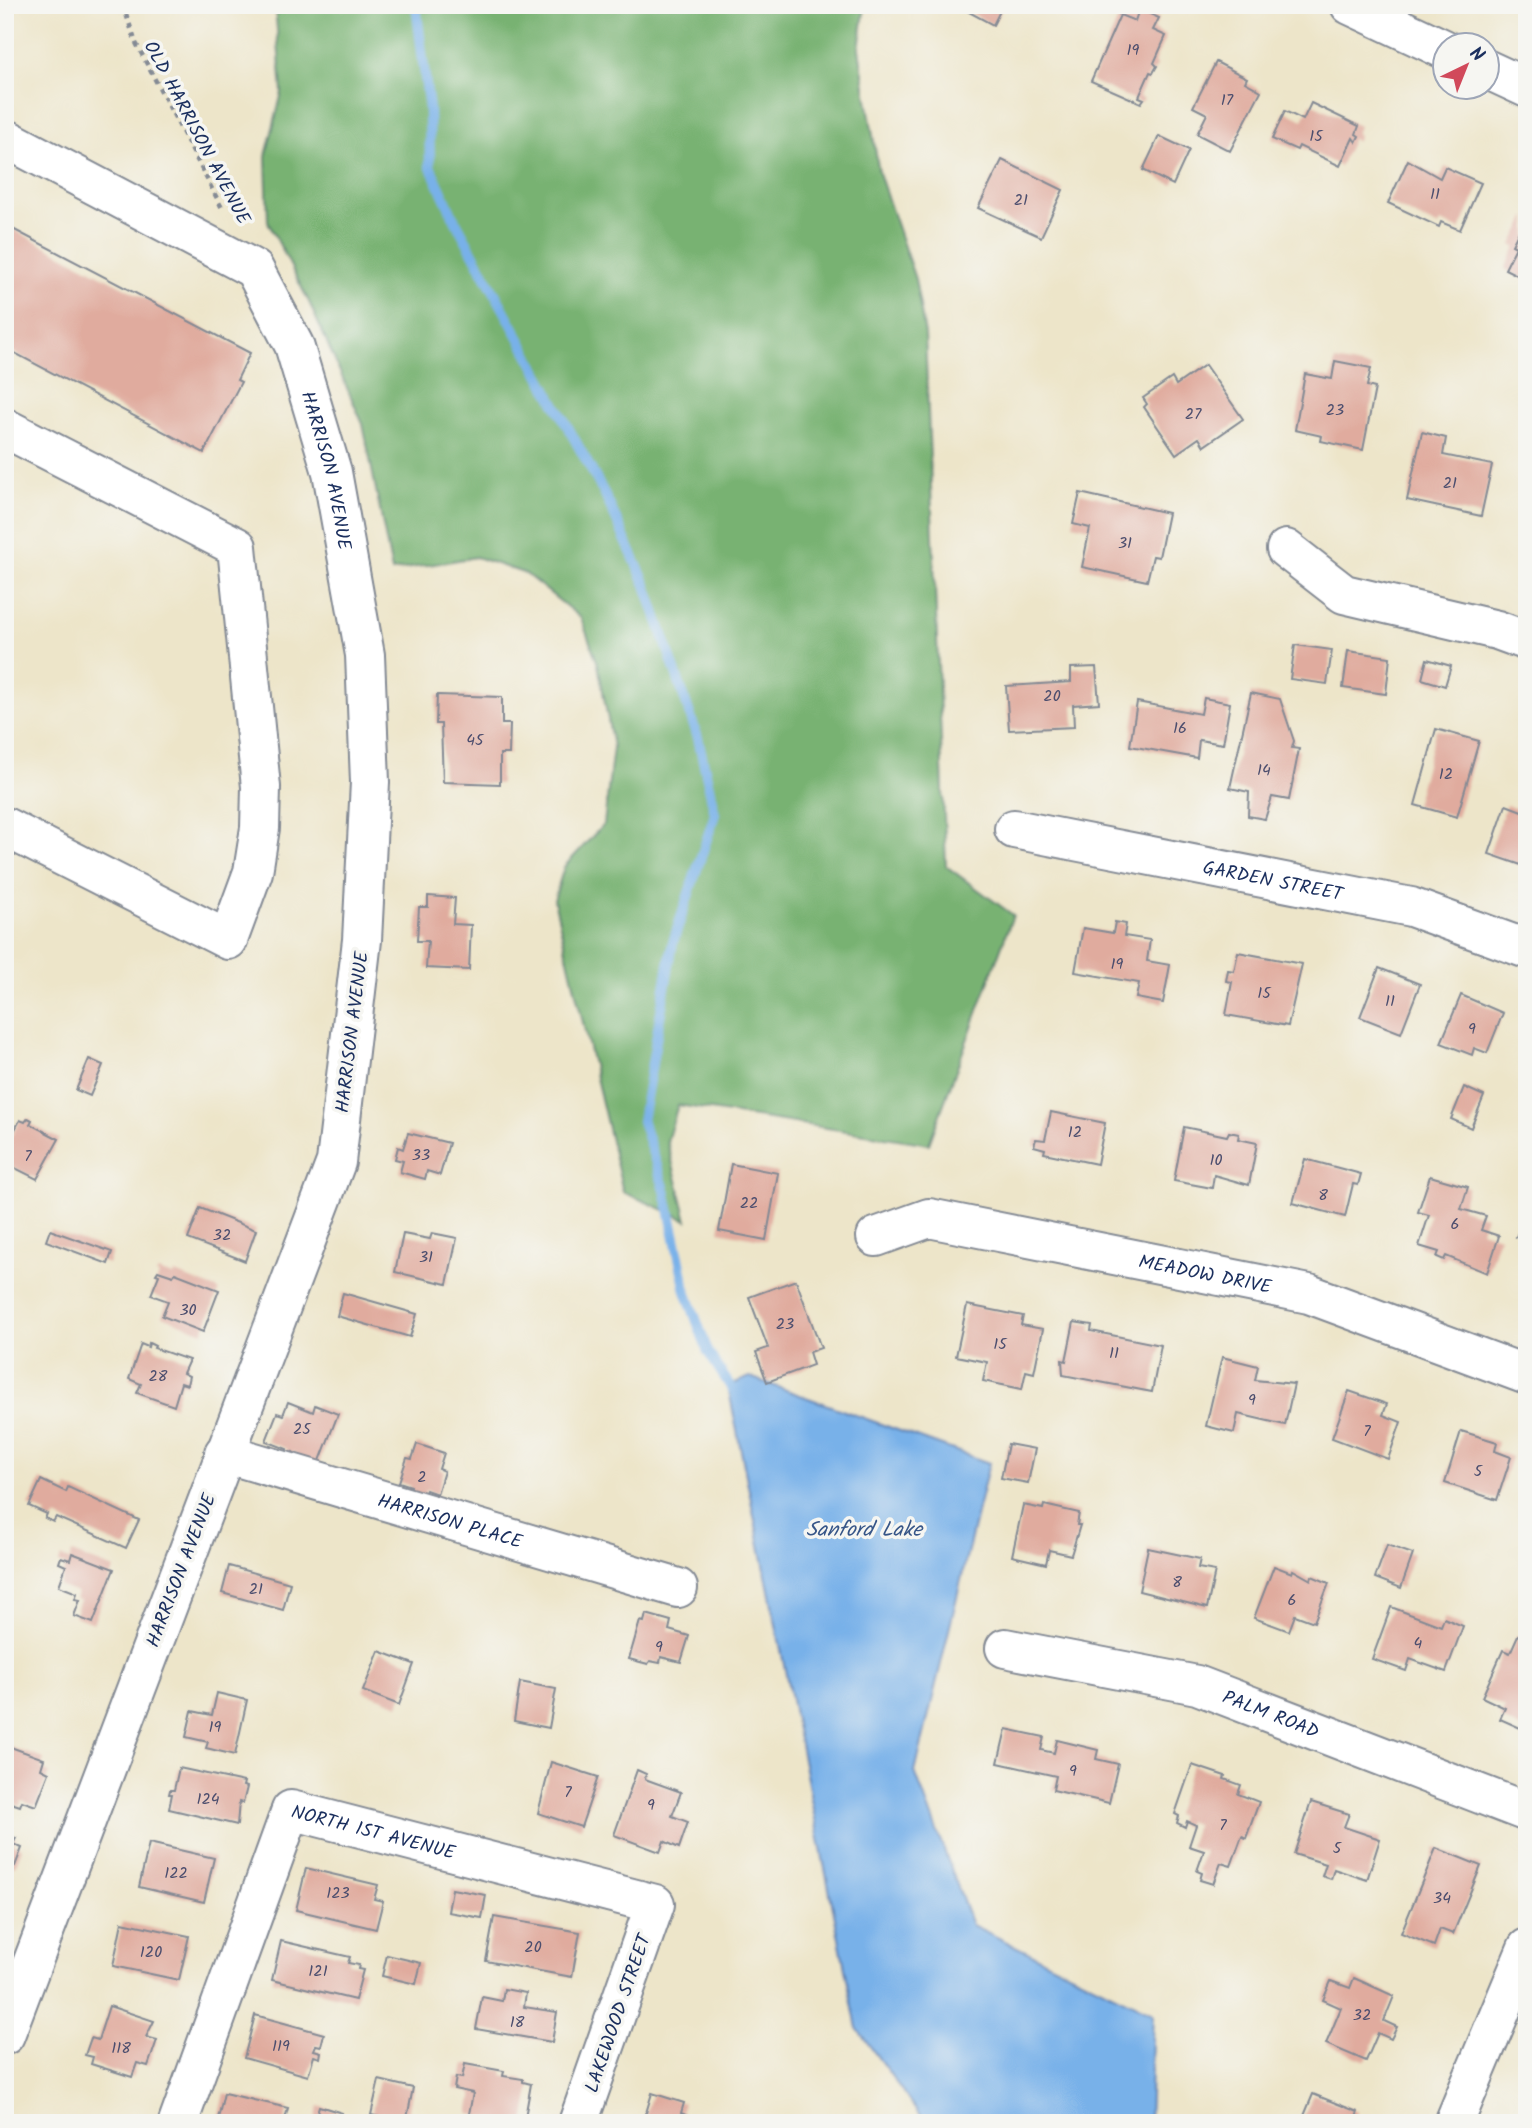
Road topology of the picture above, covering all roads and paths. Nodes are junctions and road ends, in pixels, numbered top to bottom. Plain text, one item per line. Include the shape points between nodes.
1 (123, 5) edge
2 (1350, 5) edge
3 (1430, 43) edge
4 (1500, 75) edge
5 (1527, 88) edge
6 (5, 138) edge
7 (224, 211) dead end
8 (5, 428) edge
9 (1286, 549) dead end
10 (1527, 641) edge
11 (5, 827) edge
12 (1014, 829) dead end
13 (1527, 949) edge
14 (876, 1237) dead end
15 (1527, 1375) edge
16 (224, 1453) junction
17 (678, 1588) dead end
18 (1005, 1648) dead end
19 (1527, 1812) edge
20 (655, 1903) joint
21 (1523, 1969) edge
22 (5, 2035) edge
23 (178, 2123) edge
24 (578, 2123) edge
25 (1454, 2123) edge

1 - 7 path, OLD HARRISON AVENUE via 135,43
2 - 3 street
4 - 5 street
6 - 16 street, HARRISON AVENUE via 254,269 294,345 332,472 365,655 370,782 362,940 336,1163
8 - 11 street via 237,547 261,787 253,872 228,940
9 - 10 street via 1344,594
12 - 13 street, GARDEN STREET via 1411,907
14 - 15 street, MEADOW DRIVE via 929,1218 1309,1294
16 - 17 street, HARRISON PLACE
16 - 22 street, HARRISON AVENUE
18 - 19 street, PALM ROAD via 1197,1685
20 - 23 street, NORTH 1ST AVENUE via 291,1810
20 - 24 street, LAKEWOOD STREET
21 - 25 street

